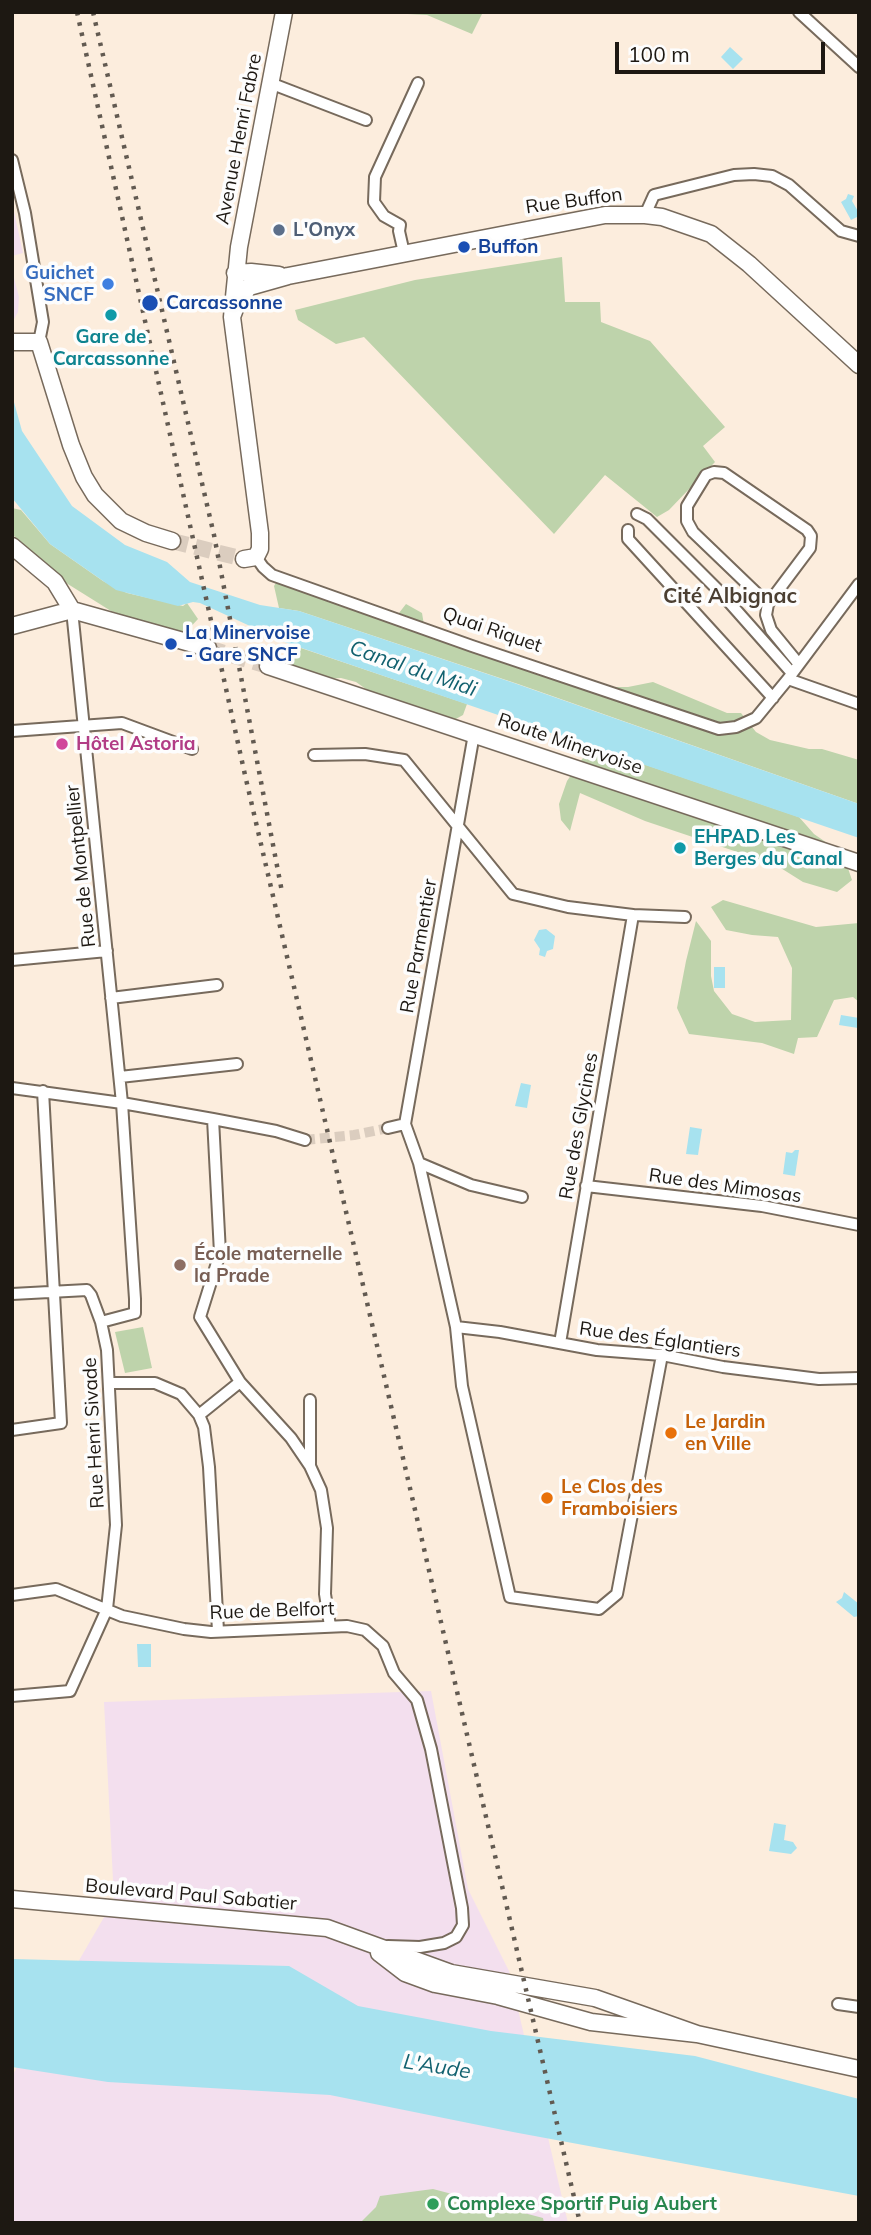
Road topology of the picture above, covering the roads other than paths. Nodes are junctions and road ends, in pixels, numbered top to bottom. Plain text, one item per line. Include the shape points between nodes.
1 (284, 12) edge
2 (799, 12) edge
3 (859, 67) edge
4 (270, 83) junction
5 (418, 83) dead end
6 (366, 120) dead end
7 (12, 160) edge
8 (645, 215) junction
9 (859, 236) edge
10 (404, 253) junction
11 (235, 273) junction
12 (288, 276) junction
13 (232, 317) junction
14 (13, 342) edge
15 (39, 342) junction
16 (859, 365) edge
17 (637, 514) dead end
18 (628, 530) dead end
19 (172, 541) tunnel mouth
20 (12, 546) edge
21 (250, 558) joint
22 (859, 584) edge
23 (768, 604) junction
24 (72, 610) junction
25 (12, 626) edge
26 (208, 648) tunnel mouth
27 (268, 666) tunnel mouth
28 (792, 672) junction
29 (773, 698) junction
30 (859, 704) edge
31 (84, 725) junction
32 (12, 731) edge
33 (474, 734) junction
34 (192, 749) dead end
35 (314, 755) dead end
36 (458, 826) junction
37 (859, 863) edge
38 (633, 915) junction
39 (685, 917) dead end
40 (107, 951) junction
41 (12, 960) edge
42 (217, 985) dead end
43 (111, 998) junction
44 (237, 1064) dead end
45 (120, 1077) junction
46 (12, 1088) edge
47 (43, 1091) junction
48 (122, 1103) junction
49 (213, 1119) junction
50 (405, 1124) junction
51 (388, 1128) tunnel mouth
52 (306, 1140) tunnel mouth
53 (419, 1163) junction
54 (586, 1186) junction
55 (522, 1197) dead end
56 (859, 1225) edge
57 (55, 1292) junction
58 (12, 1294) edge
59 (101, 1322) junction
60 (456, 1327) junction
61 (560, 1343) junction
62 (662, 1355) junction
63 (859, 1378) edge
64 (240, 1382) junction
65 (109, 1383) junction
66 (310, 1400) dead end
67 (199, 1415) junction
68 (12, 1430) edge
69 (310, 1466) junction
70 (12, 1595) edge
71 (107, 1609) junction
72 (330, 1626) junction
73 (218, 1631) junction
74 (12, 1696) edge
75 (12, 1899) edge
76 (364, 1942) junction
77 (838, 2004) dead end
78 (859, 2007) edge
79 (697, 2034) junction
80 (859, 2070) edge

1 - 4 street, Avenue Henri Fabre
2 - 3 street
4 - 6 street
4 - 11 street, Avenue Henri Fabre
5 - 10 street via 375,177 374,202 384,216 400,225
7 - 15 street via 43,322
8 - 9 street via 654,195 754,174 772,176 789,186 841,232
8 - 10 street, Rue Buffon via 605,215
8 - 16 street, Rue Buffon via 711,234
10 - 12 street, Rue Buffon
11 - 12 street, Rue Buffon
11 - 13 street
12 - 13 street, Rue Buffon via 249,287
13 - 21 street via 260,533 260,549
14 - 15 street
15 - 19 street via 71,445 95,495 121,521
17 - 28 street via 721,593
18 - 29 street via 628,539
20 - 24 street via 55,582
21 - 29 street, Quai Riquet via 272,575 719,729 756,718
22 - 28 street
23 - 23 street via 810,548 811,536 724,473 706,475 687,506 687,521
23 - 28 street via 771,630
24 - 25 street
24 - 26 street
24 - 31 street, Rue de Montpellier
27 - 33 street, Route Minervoise
28 - 29 street
28 - 30 street
31 - 32 street
31 - 34 street via 122,723
31 - 40 street, Rue de Montpellier
33 - 36 street, Rue Parmentier
33 - 37 street, Route Minervoise
35 - 36 street via 365,754 404,760
36 - 38 street via 513,894
36 - 50 street, Rue Parmentier
38 - 39 street
38 - 54 street, Rue des Glycines
40 - 41 street
40 - 43 street, Rue de Montpellier
42 - 43 street
43 - 45 street, Rue de Montpellier
44 - 45 street
45 - 48 street, Rue de Montpellier
46 - 47 street
47 - 48 street
47 - 57 street
48 - 49 street
48 - 59 street, Rue de Montpellier via 135,1313
49 - 52 street
49 - 64 street via 220,1253 200,1317
50 - 51 street
50 - 53 street, Rue Parmentier
53 - 55 street via 471,1185
53 - 60 street, Rue Parmentier
54 - 56 street, Rue des Mimosas via 762,1206
54 - 61 street, Rue des Glycines
57 - 58 street
57 - 59 street, Rue Henri Sivade via 87,1290
57 - 68 street via 61,1423
59 - 65 street, Rue Henri Sivade
60 - 61 street, Rue des Églantiers
60 - 62 street, Rue Parmentier via 462,1385 510,1597 599,1609 617,1594
61 - 62 street, Rue des Églantiers
62 - 63 street, Rue des Églantiers via 819,1379
64 - 67 street
64 - 69 street
65 - 67 street via 155,1383 181,1394
65 - 71 street, Rue Henri Sivade via 116,1525
66 - 69 street
67 - 73 street via 209,1467
69 - 72 street via 321,1490 327,1528 325,1594
70 - 71 street, Rue de Belfort via 56,1589
71 - 73 street, Rue de Belfort via 184,1629
71 - 74 street, Rue Henri Sivade via 70,1691
72 - 73 street, Rue de Belfort
72 - 76 street, Rue de Belfort via 365,1630 383,1646 394,1673 417,1700 462,1908 463,1925 456,1937 444,1943 420,1947
75 - 76 street, Boulevard Paul Sabatier via 327,1928
76 - 79 street, Boulevard Paul Sabatier via 451,1973 595,1997
76 - 79 street, Boulevard Paul Sabatier via 405,1973 435,1984 591,2022
77 - 78 street
79 - 80 street, Boulevard Paul Sabatier

